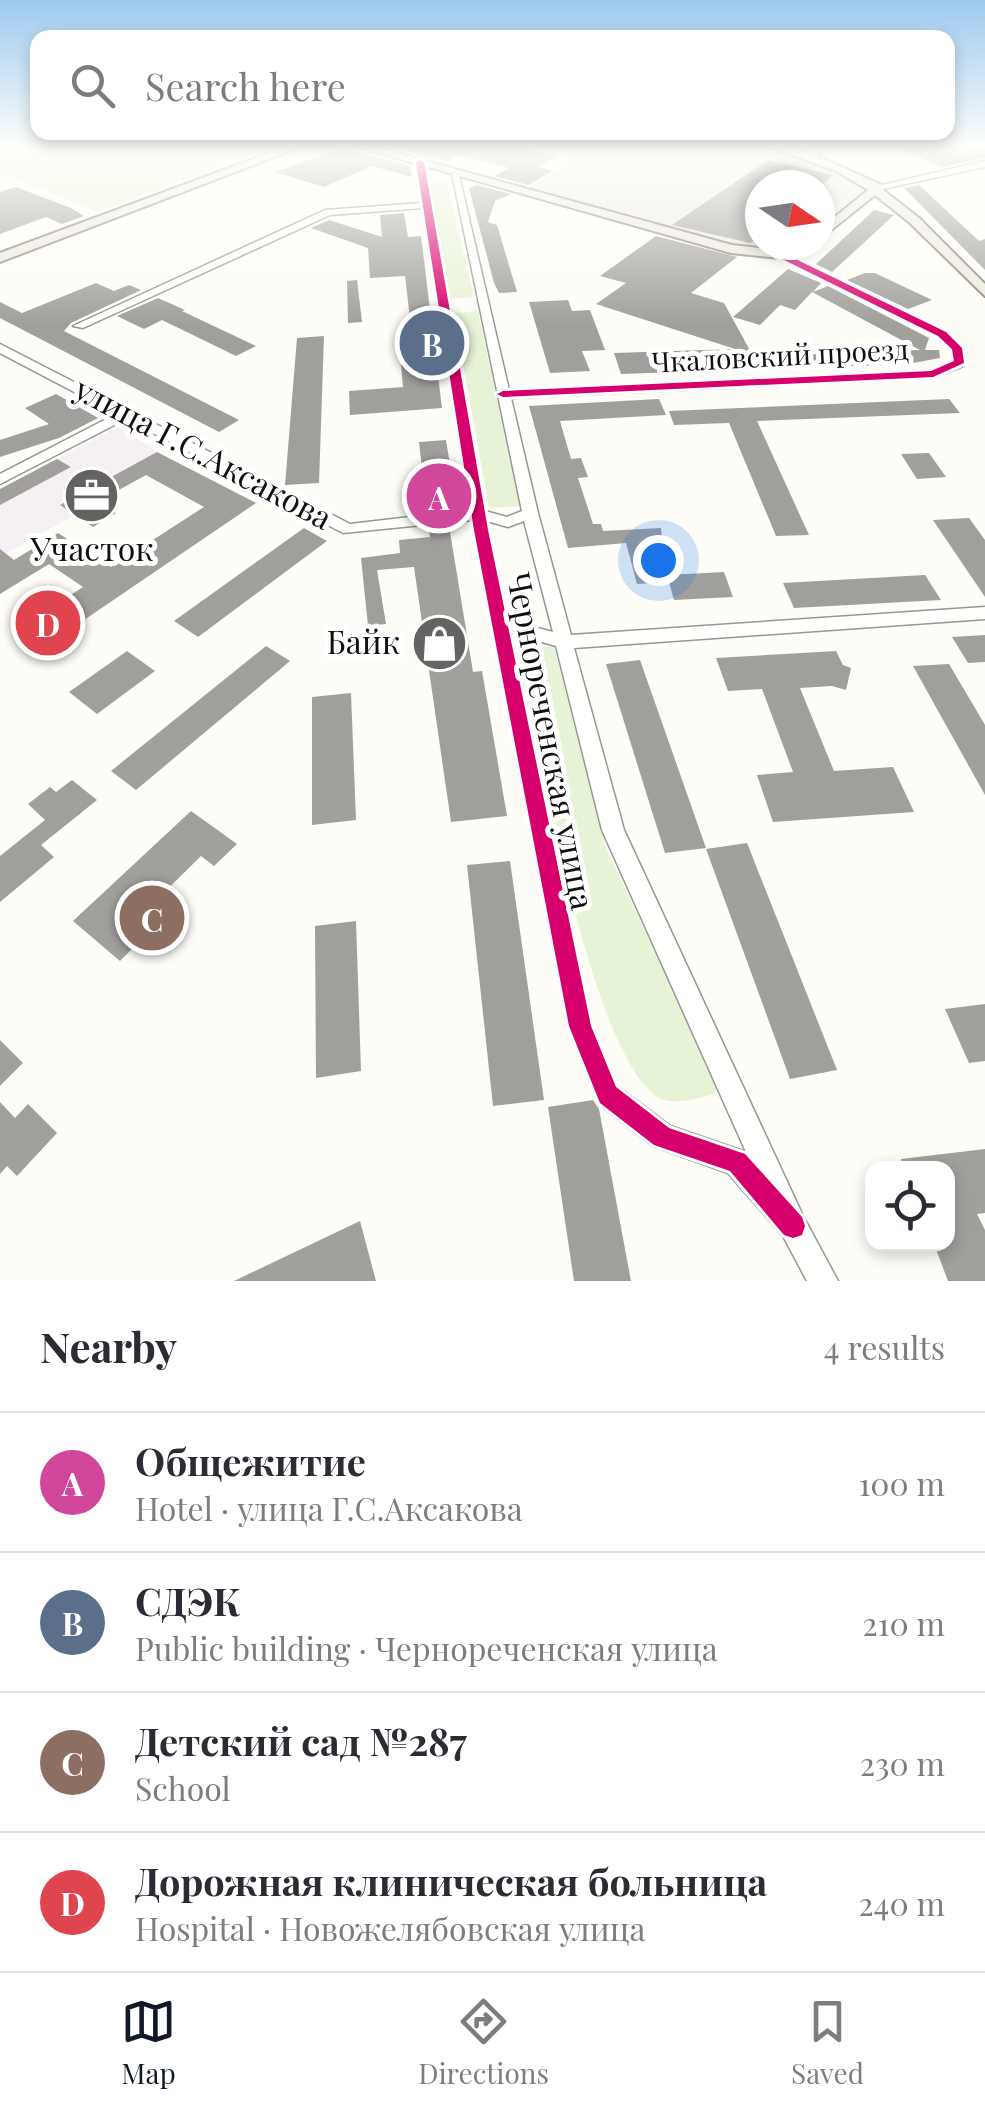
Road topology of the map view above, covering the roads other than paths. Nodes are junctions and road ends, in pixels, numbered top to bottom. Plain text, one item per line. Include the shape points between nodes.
1 (139, 206) edge
2 (406, 206) edge
3 (428, 206) edge
4 (462, 206) edge
5 (578, 206) edge
6 (877, 206) edge
7 (900, 206) edge
8 (910, 214) junction
9 (745, 250) edge
10 (0, 258) edge
11 (791, 260) edge
12 (985, 292) edge
13 (79, 326) dead end
14 (0, 348) edge
15 (503, 394) junction
16 (125, 414) junction
17 (0, 480) edge
18 (530, 513) junction
19 (478, 514) junction
20 (985, 614) edge
21 (563, 642) junction
22 (506, 645) junction
23 (793, 1226) junction
24 (823, 1281) edge

1 - 10 main road
2 - 13 street via 328,212
3 - 19 street, Чернореченская улица
4 - 15 street, Чернореченская улица
5 - 9 main road
6 - 8 main road
7 - 8 main road
8 - 12 main road
11 - 15 street, Чкаловский проезд via 942,334 958,348 958,363 933,374
14 - 16 street, улица Г.С.Аксакова
15 - 18 street, Чернореченская улица
16 - 17 street
16 - 19 street, улица Г.С.Аксакова via 348,530
18 - 19 street, улица Г.С.Аксакова via 508,522
18 - 21 street, Чернореченская улица
19 - 22 street, Чернореченская улица
20 - 21 street
21 - 22 street via 534,633
21 - 23 street, Чернореченская улица via 613,830
22 - 23 street, Чернореченская улица via 580,1026 608,1095 662,1137 736,1162
23 - 24 street, Чернореченская улица

